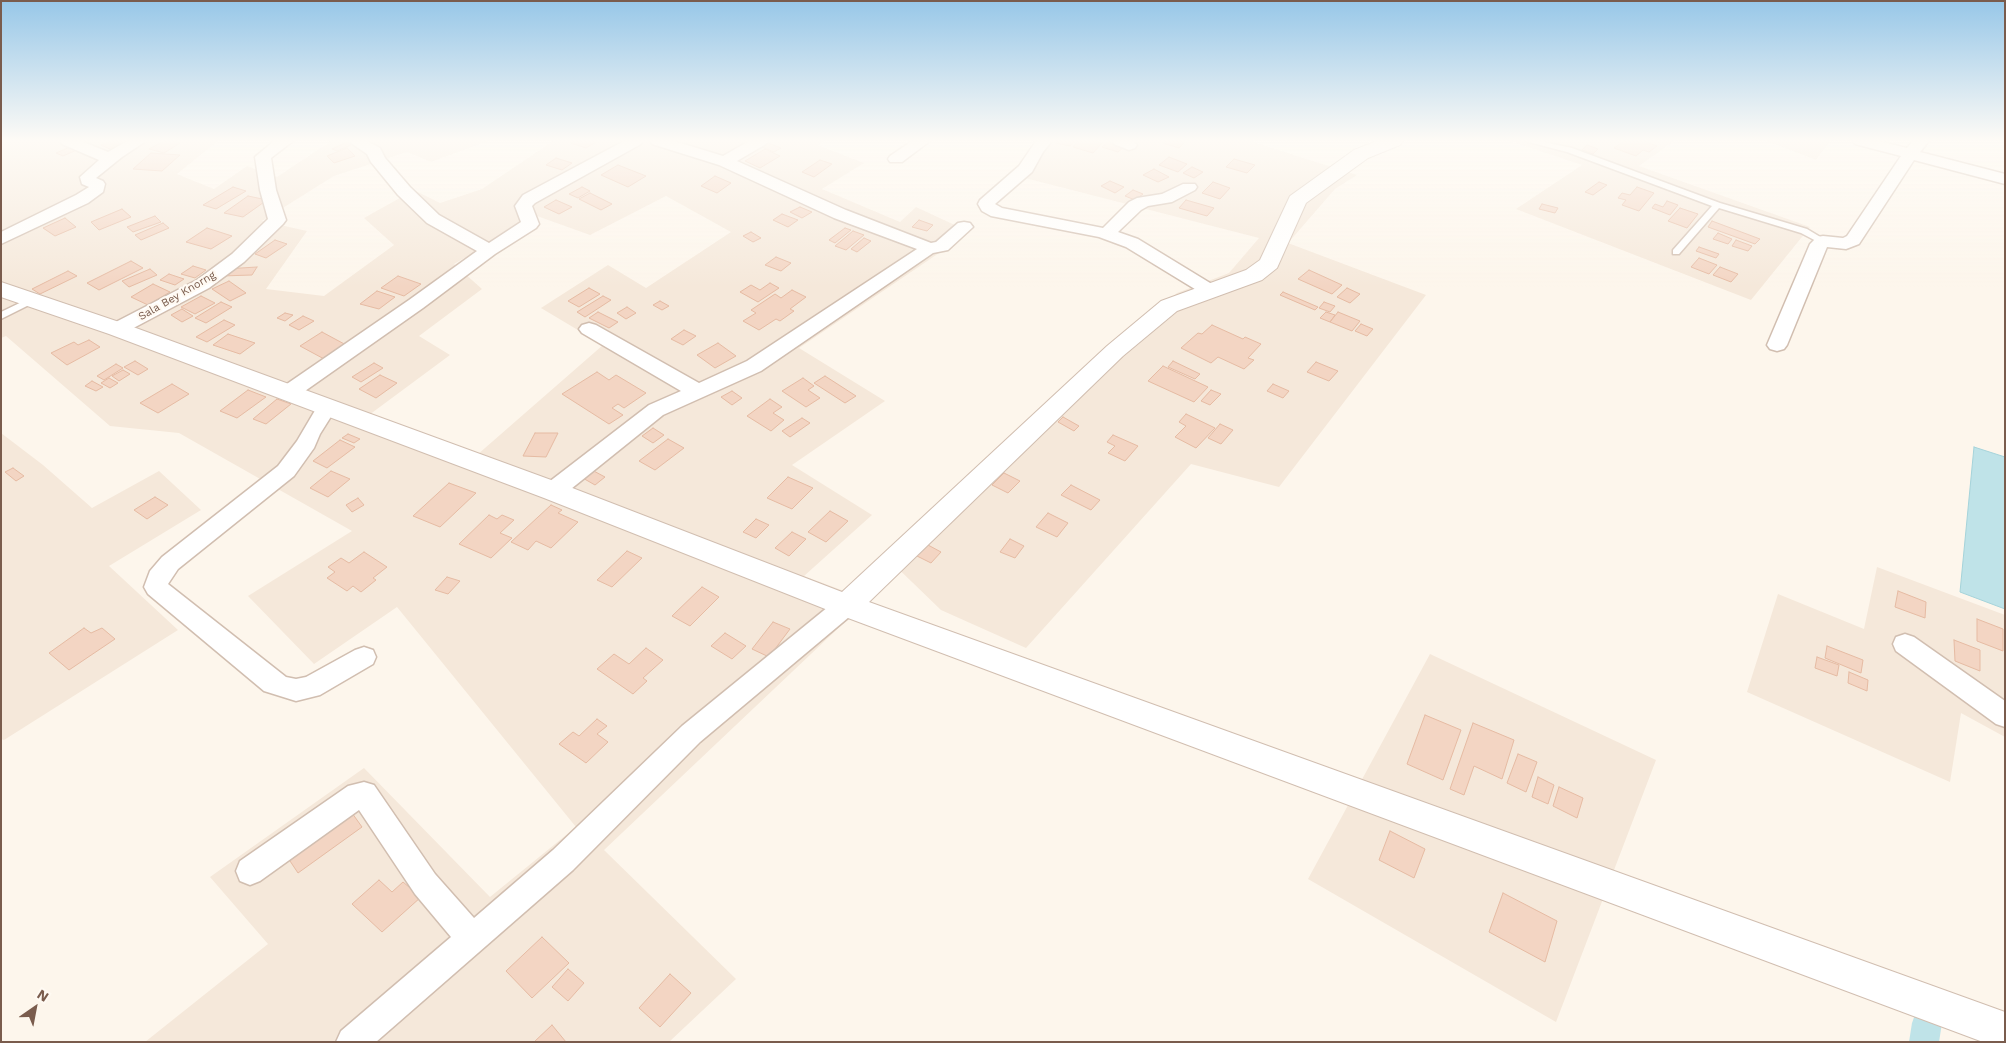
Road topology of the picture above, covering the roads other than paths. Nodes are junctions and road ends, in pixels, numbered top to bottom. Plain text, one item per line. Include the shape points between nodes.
1 (96, 190) edge
2 (268, 190) edge
3 (404, 190) edge
4 (546, 190) edge
5 (786, 190) edge
6 (1002, 190) edge
7 (1183, 190) edge
8 (1311, 190) edge
9 (1676, 190) edge
10 (1887, 190) edge
11 (1717, 205) junction
12 (964, 228) dead end
13 (1106, 234) junction
14 (1, 239) edge
15 (1823, 241) junction
16 (927, 249) junction
17 (489, 250) junction
18 (1676, 252) dead end
19 (1, 289) edge
20 (1209, 290) junction
21 (32, 300) junction
22 (1, 316) edge
23 (117, 329) junction
24 (589, 329) dead end
25 (1777, 345) dead end
26 (288, 392) junction
27 (700, 392) junction
28 (327, 407) junction
29 (552, 491) junction
30 (852, 608) junction
31 (1905, 644) dead end
32 (364, 657) dead end
33 (2005, 716) edge
34 (250, 871) dead end
35 (472, 938) junction
36 (2005, 1031) edge
37 (352, 1042) edge

1 - 14 street via 45,219
2 - 23 street, Sala Bey Knorng via 277,220 238,258 202,284
3 - 17 street via 433,219
4 - 17 street via 523,206 530,224
5 - 16 street via 840,214 924,245
6 - 13 street via 986,204 988,207 998,212
7 - 13 street via 1135,206
8 - 20 street via 1297,200 1269,263 1254,275
9 - 11 lane
10 - 15 street via 1853,240 1846,244
11 - 15 lane via 1804,231
11 - 18 lane
12 - 16 street via 942,246
13 - 20 street via 1132,243
15 - 25 street
16 - 27 street via 769,356
17 - 26 street
19 - 21 street
20 - 30 street via 1169,306 1115,351
21 - 22 lane
21 - 23 street
23 - 26 street
24 - 27 street
26 - 28 street
27 - 29 street via 656,410
28 - 29 street
28 - 32 street via 307,443 286,471 170,562 158,577 156,588 282,687 296,690 311,687
29 - 30 street
30 - 35 street via 691,734 563,860
30 - 36 street
31 - 33 street
34 - 35 street via 358,795 364,794 425,884
35 - 37 street

